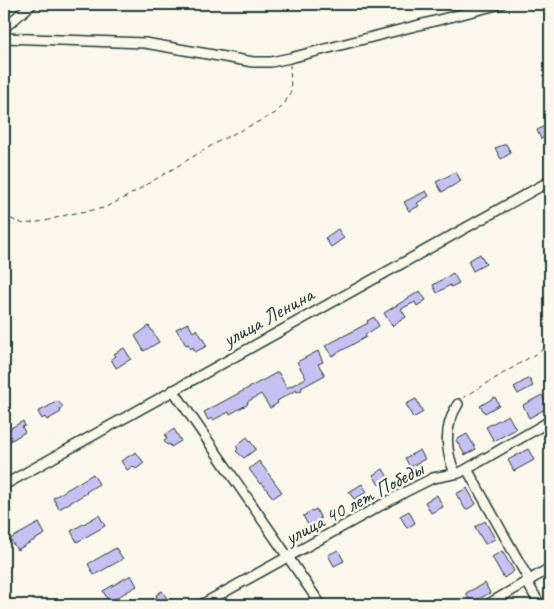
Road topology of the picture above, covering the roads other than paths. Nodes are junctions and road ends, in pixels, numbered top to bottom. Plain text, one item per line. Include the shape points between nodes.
1 (32, 4) edge
2 (500, 4) edge
3 (4, 28) edge
4 (4, 38) edge
5 (550, 181) edge
6 (173, 390) junction
7 (458, 404) road end
8 (550, 421) edge
9 (467, 469) junction
10 (455, 473) junction
11 (4, 484) edge
12 (289, 557) junction
13 (550, 569) edge
14 (528, 581) junction
15 (201, 605) edge
16 (321, 605) edge
17 (487, 605) edge
18 (540, 605) edge

1 - 3 street
2 - 4 street via 271,62 253,62 145,43
5 - 6 street, улица Ленина
6 - 11 street, улица Ленина
6 - 12 street
7 - 10 street via 447,428 450,462
8 - 9 street, улица 40 лет Победы
9 - 10 street, улица 40 лет Победы
9 - 14 street
10 - 12 street, улица 40 лет Победы via 434,478 405,492
12 - 15 street, улица 40 лет Победы
12 - 16 street
13 - 14 street
14 - 17 street
14 - 18 street

